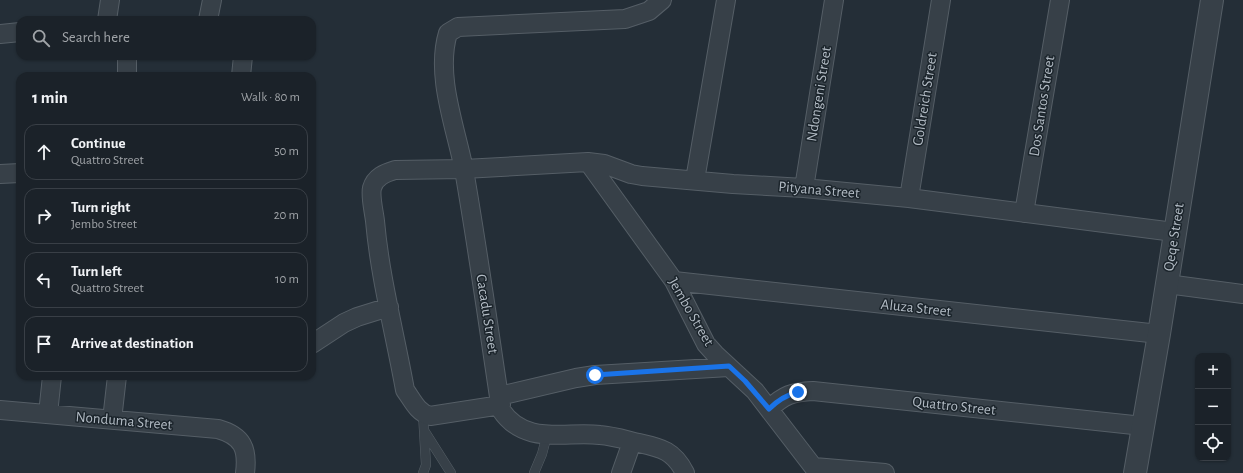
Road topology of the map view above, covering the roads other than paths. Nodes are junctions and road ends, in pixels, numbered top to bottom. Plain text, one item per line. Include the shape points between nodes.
1 (110, 0) edge
2 (212, 0) edge
3 (662, 0) edge
4 (726, 0) edge
5 (834, 0) edge
6 (941, 0) edge
7 (1060, 0) edge
8 (1212, 0) edge
9 (108, 16) edge
10 (209, 16) edge
11 (16, 32) edge
12 (0, 34) edge
13 (127, 60) edge
14 (243, 60) edge
15 (127, 72) edge
16 (241, 72) edge
17 (588, 162) junction
18 (464, 169) junction
19 (16, 173) edge
20 (0, 174) edge
21 (694, 180) junction
22 (804, 188) junction
23 (909, 198) junction
24 (1024, 213) junction
25 (1174, 232) junction
26 (674, 281) junction
27 (1167, 284) junction
28 (1243, 294) edge
29 (389, 307) junction
30 (1159, 334) junction
31 (316, 341) edge
32 (729, 366) junction
33 (52, 380) edge
34 (117, 380) edge
35 (500, 401) junction
36 (769, 409) junction
37 (0, 410) edge
38 (48, 414) junction
39 (112, 420) junction
40 (424, 422) junction
41 (1143, 426) junction
42 (547, 435) junction
43 (632, 442) junction
44 (816, 470) edge
45 (245, 473) edge
46 (423, 473) edge
47 (450, 473) edge
48 (534, 473) edge
49 (622, 473) edge
50 (685, 473) edge
51 (885, 473) edge
52 (1135, 473) edge

1 - 9 street
2 - 10 street
3 - 18 street, Cacadu Street via 649,11 625,19 458,26 448,33 444,54 446,90
4 - 21 street
5 - 22 street, Ndongeni Street
6 - 23 street, Goldreich Street
7 - 24 street, Dos Santos Street
8 - 25 street, Qeqe Street
11 - 12 street
13 - 15 street
14 - 16 street
17 - 18 street, Pityana Street
17 - 21 street, Pityana Street via 604,164 642,176
17 - 26 street, Jembo Street
18 - 29 street, Pityana Street via 395,170 376,179 372,188 377,246
18 - 35 street, Cacadu Street
19 - 20 street
21 - 22 street, Pityana Street
22 - 23 street, Pityana Street
23 - 24 street, Pityana Street
24 - 25 street, Pityana Street
25 - 27 street, Qeqe Street
26 - 30 street, Aluza Street
26 - 32 street, Jembo Street via 706,344
27 - 28 street
27 - 30 street, Qeqe Street
29 - 31 street via 350,320
29 - 40 street, Pityana Street via 406,390
30 - 41 street, Qeqe Street
32 - 35 street via 595,375 576,378
32 - 36 street, Jembo Street
33 - 38 street
34 - 39 street
35 - 40 street via 430,416
35 - 42 street, Cacadu Street via 501,410 516,426
36 - 41 street, Quattro Street via 788,394 813,391
36 - 44 street, Jembo Street
37 - 38 street, Nonduma Street
38 - 39 street, Nonduma Street
39 - 45 street, Nonduma Street via 218,429 232,434 246,452
40 - 46 lane via 426,465
40 - 47 lane
41 - 52 street, Qeqe Street
42 - 43 street, Cacadu Street via 600,435
42 - 48 lane
43 - 49 street
43 - 50 street, Cacadu Street via 661,448 676,458
44 - 51 street

